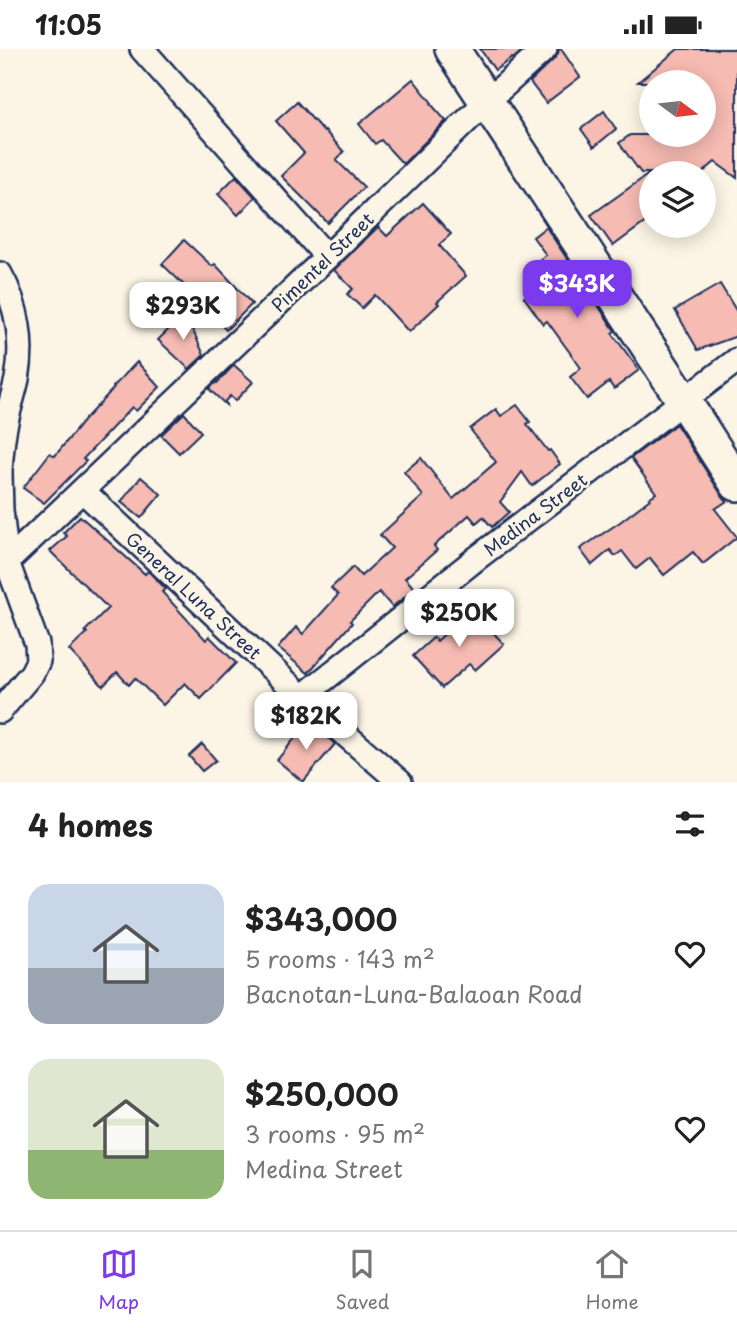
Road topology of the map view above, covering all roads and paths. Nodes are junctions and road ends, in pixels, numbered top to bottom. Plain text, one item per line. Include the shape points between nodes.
1 (142, 49) edge
2 (452, 49) edge
3 (545, 49) edge
4 (486, 103) junction
5 (327, 257) junction
6 (0, 274) edge
7 (737, 359) edge
8 (684, 401) junction
9 (0, 471) edge
10 (737, 484) edge
11 (83, 491) junction
12 (7, 562) junction
13 (302, 697) junction
14 (0, 711) edge
15 (400, 782) edge

1 - 5 street
2 - 4 main road
3 - 4 street, Pimentel Street
4 - 5 street, Pimentel Street
4 - 8 main road
5 - 11 street, Pimentel Street
6 - 9 street via 18,321 19,350
7 - 8 street, Medina Street
8 - 10 main road
8 - 13 street, Medina Street
9 - 12 street
11 - 12 street, Pimentel Street
11 - 13 street, General Luna Street
12 - 14 street via 37,644 37,660 33,673
13 - 15 street, General Luna Street

